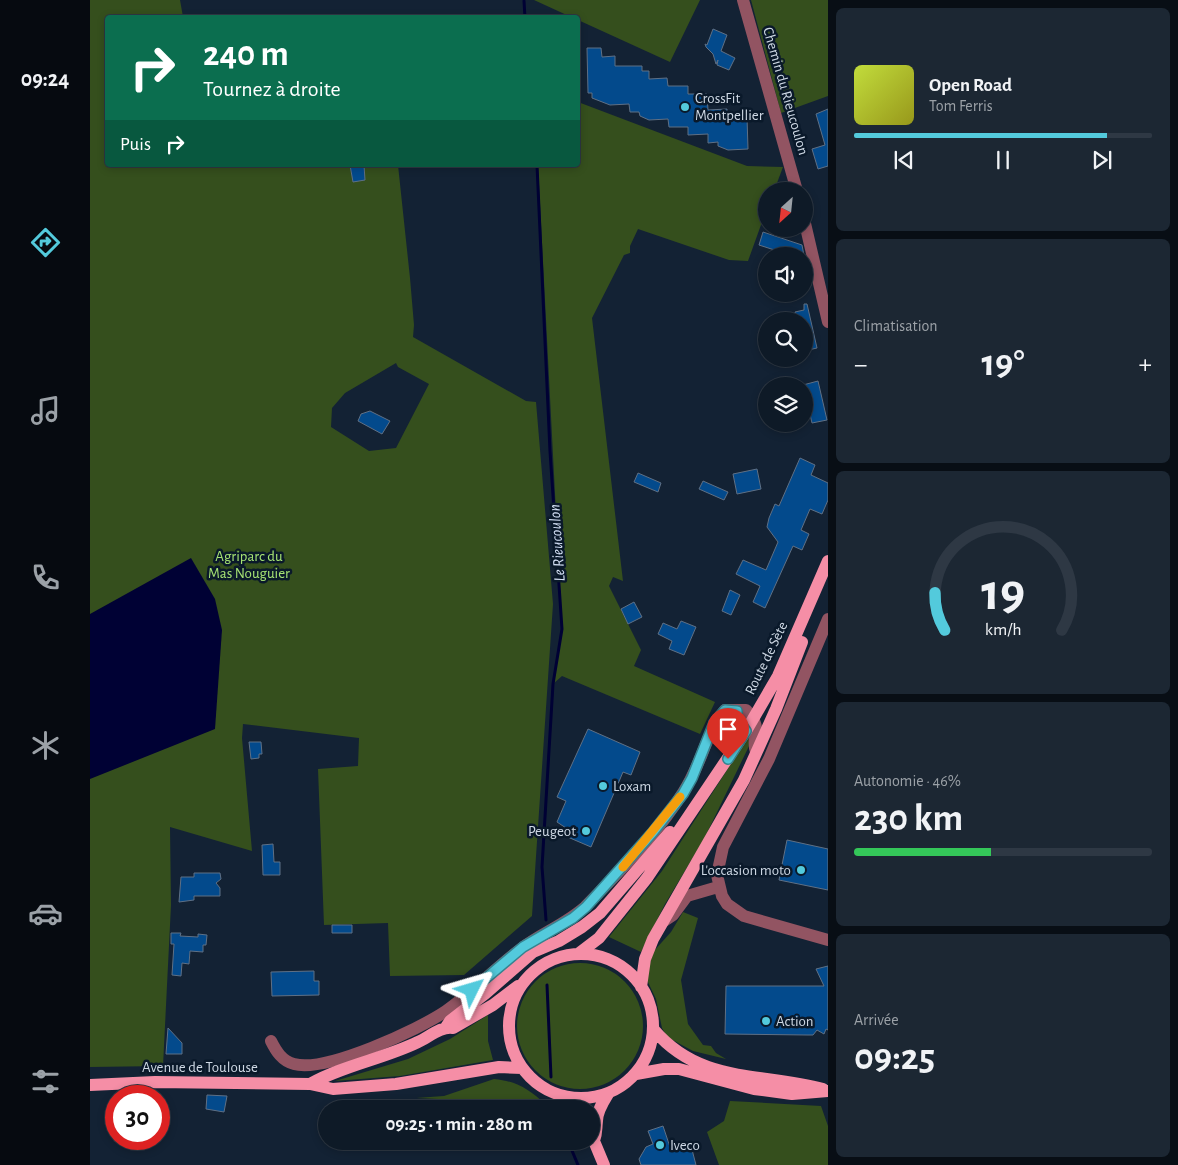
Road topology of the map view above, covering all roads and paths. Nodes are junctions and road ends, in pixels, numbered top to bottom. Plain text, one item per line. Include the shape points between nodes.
1 (743, 0) edge
2 (794, 182) edge
3 (808, 238) edge
4 (828, 322) edge
5 (828, 561) edge
6 (828, 577) edge
7 (828, 619) edge
8 (737, 711) junction
9 (754, 718) junction
10 (746, 731) junction
11 (757, 754) junction
12 (684, 825) junction
13 (718, 887) junction
14 (664, 921) junction
15 (828, 940) edge
16 (578, 954) junction
17 (521, 984) junction
18 (641, 987) junction
19 (446, 1027) junction
20 (654, 1030) junction
21 (271, 1040) dead end
22 (522, 1068) junction
23 (636, 1074) junction
24 (310, 1084) junction
25 (90, 1085) edge
26 (828, 1091) edge
27 (608, 1094) junction
28 (565, 1097) junction
29 (567, 1100) edge
30 (600, 1111) edge
31 (597, 1150) edge
32 (604, 1165) edge

1 - 2 street, Chemin du Rieucoulon
3 - 4 street
5 - 9 main road, Route de Sète via 778,676
6 - 11 main road, Route de Sète
7 - 13 street via 769,759 723,847
8 - 9 street via 746,710
8 - 10 street via 737,718
8 - 21 street via 725,710 714,723 683,794 586,907 523,947 446,1011 403,1035 342,1058 312,1065 286,1060 276,1052
9 - 10 main road, Route de Sète
9 - 11 street via 758,730 754,745
10 - 12 main road, Route de Sète
11 - 14 main road, Route de Sète
12 - 16 main road, Route de Sète via 599,938
12 - 19 main road via 672,829 600,913 559,941 533,952
13 - 14 street via 687,896 673,915
13 - 15 street via 727,904 744,916
14 - 18 main road, Route de Sète via 647,953
16 - 17 main road via 546,962
16 - 18 main road via 599,956 619,964
17 - 19 main road, Avenue de Toulouse via 453,1028
17 - 22 main road via 510,1007 508,1020 511,1045
18 - 20 main road via 651,1010
19 - 24 main road, Avenue de Toulouse via 384,1057 327,1074
20 - 23 main road via 648,1054
20 - 26 main road via 684,1056 714,1069 762,1080 801,1083
22 - 24 main road, Avenue de Toulouse via 499,1067 396,1084 333,1089
22 - 28 main road via 540,1086
23 - 26 main road via 679,1069 754,1089 792,1094
23 - 27 main road
24 - 25 main road, Avenue de Toulouse via 155,1082
27 - 28 main road via 587,1099
27 - 30 main road
28 - 29 main road
31 - 32 main road

